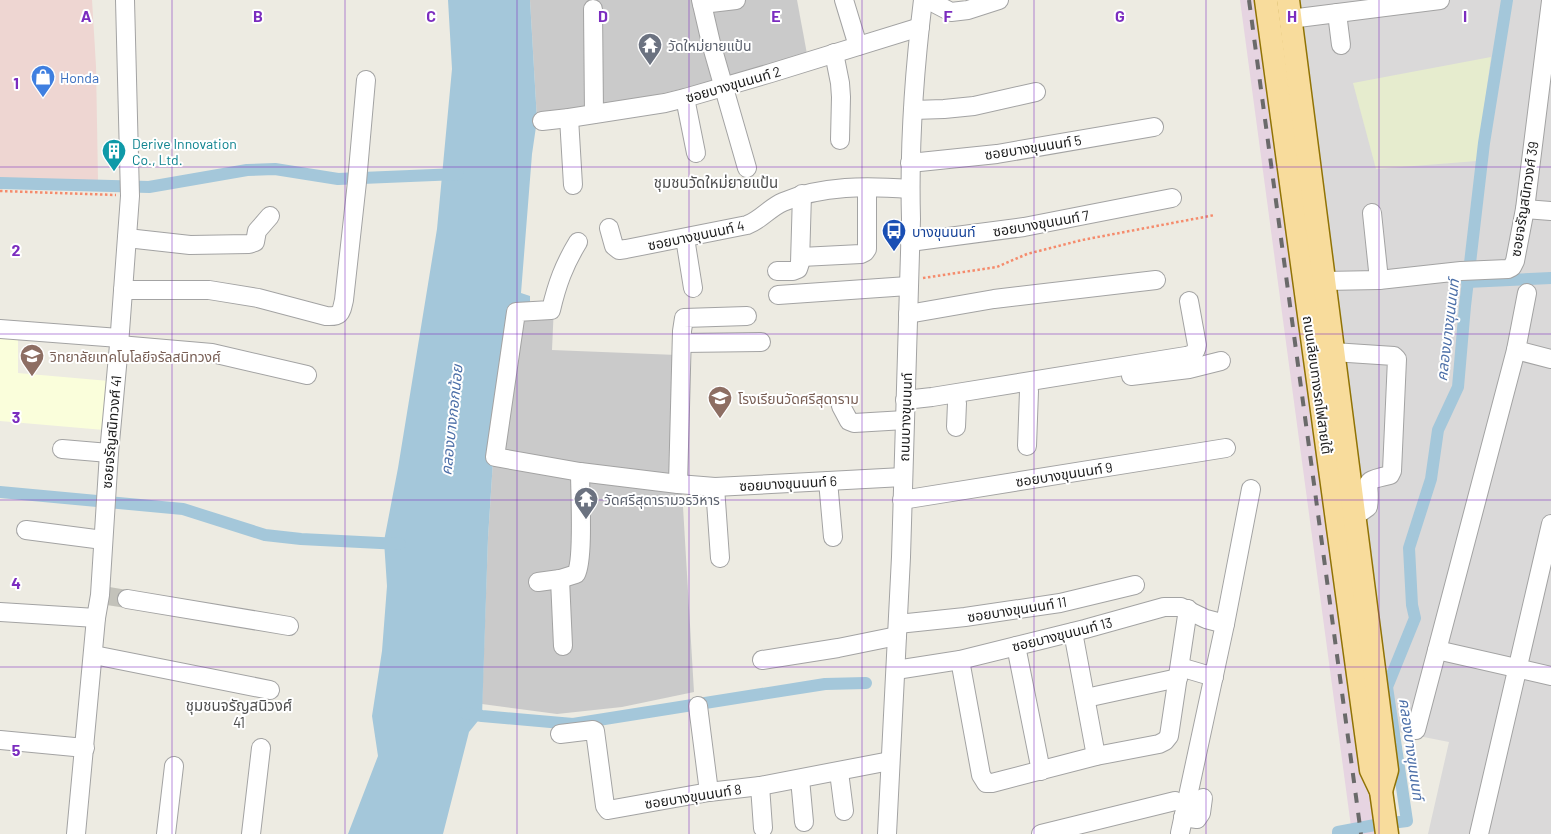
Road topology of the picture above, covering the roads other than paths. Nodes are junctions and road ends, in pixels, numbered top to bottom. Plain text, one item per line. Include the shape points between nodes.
1 (125, 0) edge
2 (736, 0) edge
3 (844, 0) edge
4 (922, 0) edge
5 (928, 0) edge
6 (999, 0) edge
7 (1266, 0) edge
8 (1440, 0) edge
9 (1551, 1) edge
10 (702, 2) edge
11 (593, 9) dead end
12 (1289, 10) edge
13 (1337, 13) junction
14 (920, 27) junction
15 (1341, 45) dead end
16 (858, 46) junction
17 (834, 54) junction
18 (1546, 76) edge
19 (366, 80) dead end
20 (723, 88) junction
21 (1036, 92) dead end
22 (685, 98) junction
23 (913, 110) junction
24 (594, 114) junction
25 (569, 118) junction
26 (542, 121) dead end
27 (1154, 127) dead end
28 (840, 140) dead end
29 (696, 153) dead end
30 (910, 163) junction
31 (746, 168) dead end
32 (573, 185) dead end
33 (867, 188) junction
34 (910, 189) junction
35 (802, 194) junction
36 (1172, 198) dead end
37 (1525, 209) junction
38 (1551, 211) edge
39 (1372, 213) dead end
40 (270, 216) dead end
41 (609, 228) dead end
42 (127, 238) junction
43 (685, 238) junction
44 (578, 242) dead end
45 (910, 242) junction
46 (801, 257) junction
47 (777, 272) dead end
48 (1156, 280) dead end
49 (1379, 280) junction
50 (1324, 281) junction
51 (909, 283) junction
52 (693, 288) dead end
53 (123, 290) junction
54 (1527, 294) dead end
55 (778, 295) dead end
56 (1189, 302) dead end
57 (908, 314) junction
58 (747, 316) dead end
59 (0, 329) edge
60 (119, 341) junction
61 (761, 342) dead end
62 (682, 343) junction
63 (1516, 350) junction
64 (1333, 352) junction
65 (1551, 359) edge
66 (1221, 361) dead end
67 (308, 375) dead end
68 (1029, 391) junction
69 (957, 402) junction
70 (841, 406) dead end
71 (905, 410) junction
72 (956, 427) dead end
73 (1027, 446) dead end
74 (1226, 448) dead end
75 (62, 449) dead end
76 (109, 454) junction
77 (580, 472) junction
78 (903, 477) junction
79 (828, 481) junction
80 (678, 484) junction
81 (715, 487) junction
82 (1251, 489) dead end
83 (902, 500) junction
84 (1354, 512) junction
85 (1551, 524) edge
86 (26, 530) dead end
87 (833, 537) dead end
88 (103, 540) junction
89 (720, 558) dead end
90 (560, 579) junction
91 (538, 582) dead end
92 (1135, 585) dead end
93 (127, 599) tunnel mouth
94 (1188, 609) junction
95 (0, 612) edge
96 (96, 618) junction
97 (1225, 624) junction
98 (289, 626) dead end
99 (898, 630) junction
100 (1073, 632) junction
101 (563, 646) dead end
102 (1016, 646) junction
103 (1437, 650) junction
104 (94, 655) junction
105 (762, 660) dead end
106 (960, 660) junction
107 (1518, 668) junction
108 (896, 670) junction
109 (1179, 672) junction
110 (1551, 676) edge
111 (1214, 677) junction
112 (270, 690) dead end
113 (1086, 698) junction
114 (698, 706) dead end
115 (1416, 730) dead end
116 (560, 734) dead end
117 (0, 740) edge
118 (85, 748) junction
119 (261, 748) dead end
120 (1096, 756) junction
121 (890, 761) junction
122 (174, 766) dead end
123 (1041, 771) junction
124 (839, 772) junction
125 (1380, 777) junction
126 (800, 779) junction
127 (760, 786) junction
128 (709, 792) junction
129 (844, 811) dead end
130 (804, 822) dead end
131 (764, 828) dead end
132 (76, 834) edge
133 (166, 834) edge
134 (252, 834) edge
135 (887, 834) edge
136 (1041, 834) edge
137 (1387, 834) edge
138 (1479, 834) edge

1 - 42 street, ซอยจรัญสนิทวงศ์ 41 via 130,187
2 - 10 street
3 - 16 street
4 - 14 street, ถนนบางขุนนนท์
5 - 6 street via 951,12
7 - 125 main road, ถนนเลียบทางรถไฟสายใต้
8 - 13 street
9 - 18 street, ซอยจรัญสนิทวงศ์ 39
10 - 20 street
11 - 24 street
12 - 13 street
12 - 50 main road, ถนนเลียบทางรถไฟสายใต้
13 - 15 street
14 - 16 street, ซอยบางขุนนนท์ 2
14 - 23 street, ถนนบางขุนนนท์
16 - 17 street, ซอยบางขุนนนท์ 2
17 - 20 street, ซอยบางขุนนนท์ 2
17 - 28 street via 841,97
18 - 37 street, ซอยจรัญสนิทวงศ์ 39
19 - 53 street via 344,300 338,315 326,316 258,298 209,290
20 - 22 street, ซอยบางขุนนนท์ 2
20 - 31 street
21 - 23 street via 974,106
22 - 24 street, ซอยบางขุนนนท์ 2
22 - 29 street
23 - 30 street, ถนนบางขุนนนท์
24 - 25 street, ซอยบางขุนนนท์ 2
25 - 26 street, ซอยบางขุนนนท์ 2
25 - 32 street
27 - 30 street, ซอยบางขุนนนท์ 5 via 997,154
30 - 34 street, ถนนบางขุนนนท์
33 - 34 street, ซอยบางขุนนนท์ 4
33 - 35 street, ซอยบางขุนนนท์ 4
33 - 46 street via 865,252
34 - 45 street, ถนนบางขุนนนท์
35 - 43 street, ซอยบางขุนนนท์ 4 via 770,209 757,222
35 - 46 street
36 - 45 street, ซอยบางขุนนนท์ 7 via 1024,227
37 - 38 street
37 - 49 street, ซอยจรัญสนิทวงศ์ 39 via 1515,261 1508,270 1483,269
39 - 49 street
40 - 42 street via 257,232 256,242 249,244 190,245
41 - 43 street, ซอยบางขุนนนท์ 4 via 614,246 619,250
42 - 53 street, ซอยจรัญสนิทวงศ์ 41
43 - 52 street
44 - 77 street, ซอยบางขุนนนท์ 6 via 566,262 551,310 516,312 495,457
45 - 51 street, ถนนบางขุนนนท์
46 - 47 street via 798,269
48 - 57 street via 994,299
49 - 50 street, ซอยจรัญสนิทวงศ์ 39
50 - 64 main road, ถนนเลียบทางรถไฟสายใต้
51 - 55 street
51 - 57 street, ถนนบางขุนนนท์
53 - 60 street, ซอยจรัญสนิทวงศ์ 41
54 - 63 street
56 - 71 street via 1197,345 1193,354 952,394
57 - 71 street, ถนนบางขุนนนท์
58 - 62 street via 684,318
59 - 60 street
60 - 67 street via 212,353
60 - 76 street, ซอยจรัญสนิทวงศ์ 41
61 - 62 street
62 - 80 street
63 - 65 street
63 - 103 street
64 - 84 main road, ถนนเลียบทางรถไฟสายใต้
64 - 84 street via 1394,356 1397,360 1392,471 1370,479 1368,507
66 - 68 street via 1189,369
68 - 69 street
68 - 73 street
69 - 71 street
69 - 72 street
70 - 71 street via 849,421 854,423
71 - 78 street, ถนนบางขุนนนท์
74 - 83 street, ซอยบางขุนนนท์ 9
75 - 76 street
76 - 88 street, ซอยจรัญสนิทวงศ์ 41
77 - 80 street, ซอยบางขุนนนท์ 6
77 - 90 street via 578,570 576,574
78 - 79 street, ซอยบางขุนนนท์ 6
78 - 83 street, ถนนบางขุนนนท์
79 - 81 street, ซอยบางขุนนนท์ 6
79 - 87 street
80 - 81 street, ซอยบางขุนนนท์ 6
81 - 89 street
82 - 97 street
83 - 99 street, ถนนบางขุนนนท์
84 - 125 main road, ถนนเลียบทางรถไฟสายใต้
85 - 107 street
86 - 88 street
88 - 96 street, ซอยจรัญสนิทวงศ์ 41 via 104,596
90 - 91 street
90 - 101 street
92 - 99 street, ซอยบางขุนนนท์ 11 via 1060,603
93 - 98 street
94 - 97 street, ซอยบางขุนนนท์ 13 via 1206,619
94 - 100 street, ซอยบางขุนนนท์ 13 via 1164,607
94 - 109 street
95 - 96 street
96 - 104 street, ซอยจรัญสนิทวงศ์ 41
97 - 111 street
99 - 105 street, ซอยบางขุนนนท์ 11 via 838,648
99 - 108 street, ถนนบางขุนนนท์
100 - 102 street, ซอยบางขุนนนท์ 13
100 - 113 street
102 - 106 street, ซอยบางขุนนนท์ 13
102 - 123 street
103 - 107 street
103 - 115 street
104 - 112 street
104 - 118 street, ซอยจรัญสนิทวงศ์ 41
106 - 108 street, ซอยบางขุนนนท์ 13
106 - 123 street via 983,781 989,784
107 - 110 street
107 - 138 street
108 - 121 street, ถนนบางขุนนนท์
109 - 111 street
109 - 113 street
109 - 120 street via 1169,736 1165,741
111 - 136 street via 1191,808
113 - 120 street
114 - 128 street
116 - 128 street, ซอยบางขุนนนท์ 8 via 595,732 608,810
117 - 118 street
118 - 132 street, ซอยจรัญสนิทวงศ์ 41
119 - 134 street
120 - 123 street
121 - 124 street, ซอยบางขุนนนท์ 8
121 - 135 street, ถนนบางขุนนนท์
122 - 133 street
124 - 126 street, ซอยบางขุนนนท์ 8
124 - 129 street
125 - 137 main road, ถนนเลียบทางรถไฟสายใต้
126 - 127 street, ซอยบางขุนนนท์ 8
126 - 130 street
127 - 128 street, ซอยบางขุนนนท์ 8
127 - 131 street

